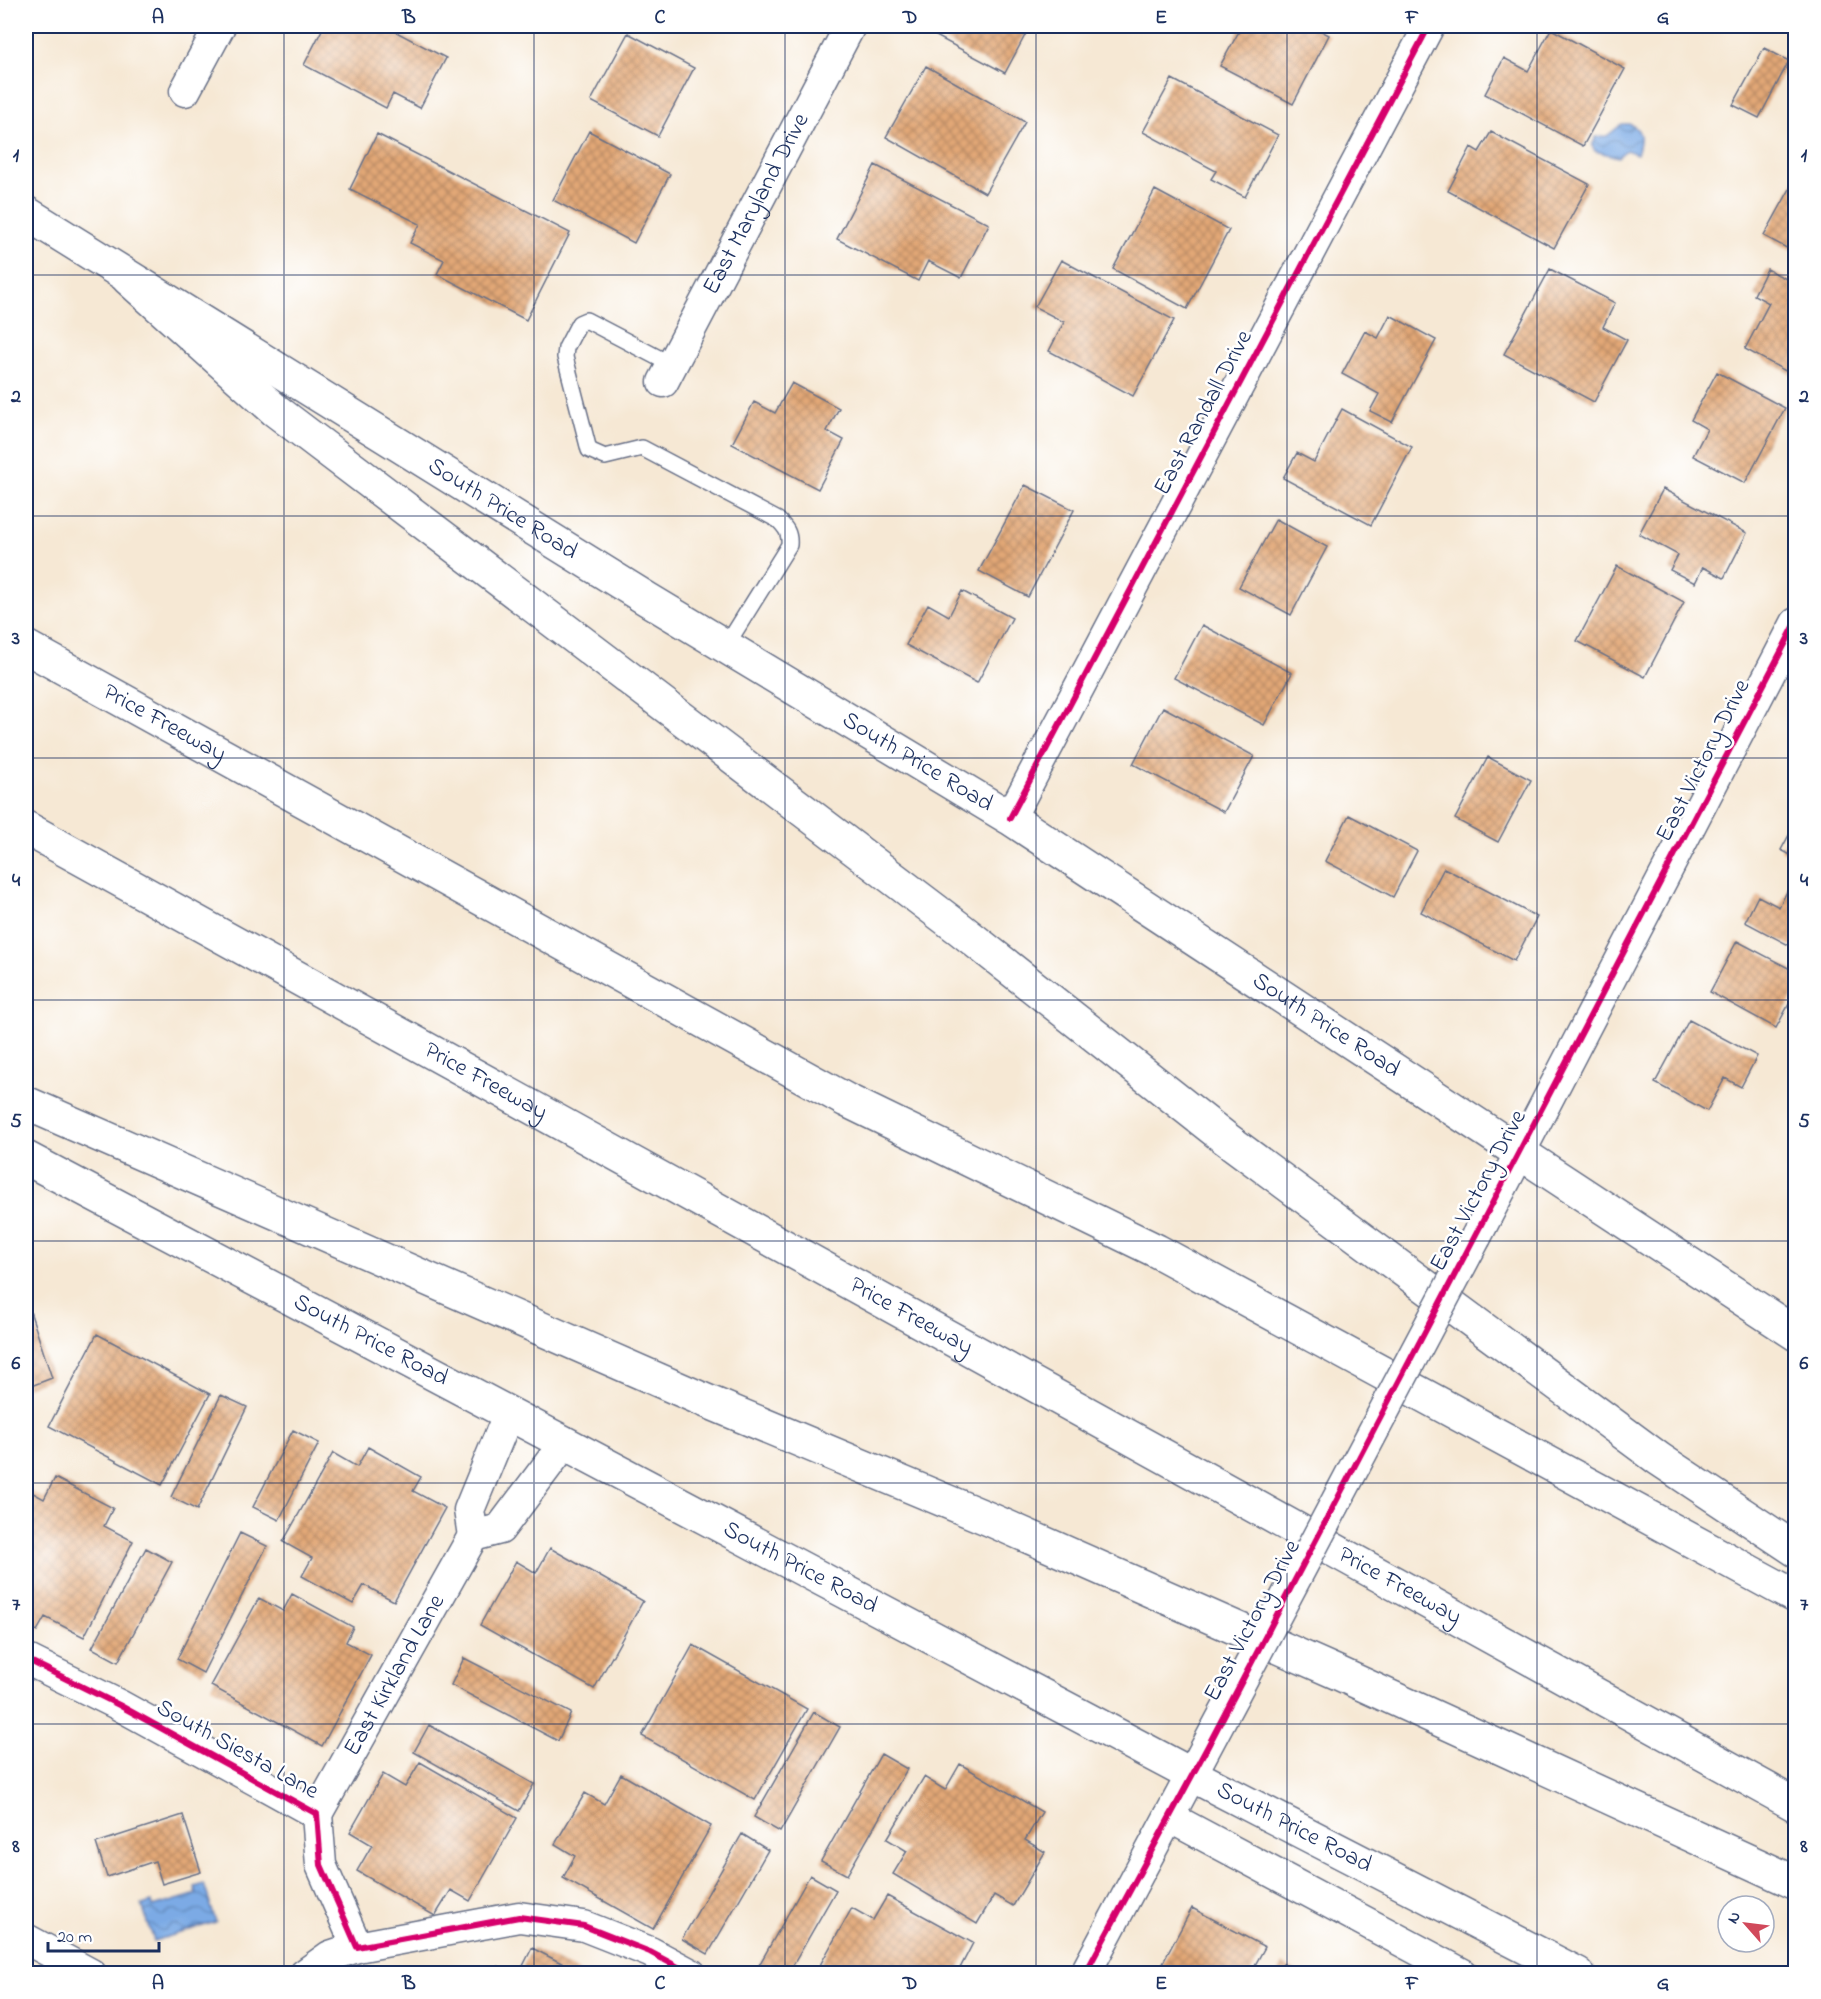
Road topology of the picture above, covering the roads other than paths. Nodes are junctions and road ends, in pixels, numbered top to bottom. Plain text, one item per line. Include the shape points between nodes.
1 (220, 26) edge
2 (850, 26) edge
3 (1430, 26) edge
4 (185, 92) dead end
5 (26, 213) edge
6 (128, 278) junction
7 (667, 374) joint
8 (1796, 623) edge
9 (726, 646) junction
10 (26, 647) edge
11 (1010, 818) junction
12 (26, 828) edge
13 (26, 1103) edge
14 (1520, 1152) junction
15 (26, 1158) edge
16 (1796, 1334) edge
17 (508, 1415) junction
18 (563, 1445) junction
19 (473, 1536) junction
20 (1796, 1550) edge
21 (1796, 1597) edge
22 (26, 1659) edge
23 (1192, 1775) junction
24 (1796, 1805) edge
25 (317, 1814) junction
26 (1169, 1817) junction
27 (1796, 1883) edge
28 (26, 1939) edge
29 (357, 1947) junction
30 (91, 1974) edge
31 (305, 1974) edge
32 (691, 1974) edge
33 (1085, 1974) edge
34 (1463, 1974) edge
35 (1578, 1974) edge

1 - 4 street
2 - 7 street, East Maryland Drive
3 - 11 street, East Randall Drive
5 - 6 main road, South Price Road
6 - 9 main road, South Price Road
6 - 20 main road via 275,410 960,928 1225,1138 1659,1459
7 - 9 lane via 586,320 579,323 566,348 589,450 605,457 642,448 778,520 786,528 789,545
8 - 14 street, East Victory Drive
9 - 11 main road, South Price Road
10 - 21 main road, Price Freeway via 846,1100 1157,1251
11 - 14 main road, South Price Road
12 - 24 main road, Price Freeway
13 - 27 main road via 1368,1686
14 - 16 main road, South Price Road
14 - 23 street, East Victory Drive, bridge
15 - 17 main road, South Price Road
17 - 18 main road, South Price Road
17 - 19 street via 469,1510
18 - 19 street via 500,1529
18 - 23 main road, South Price Road
19 - 25 street, East Kirkland Lane
22 - 25 street, South Siesta Lane via 119,1705
23 - 26 street, East Victory Drive
23 - 35 main road, South Price Road
25 - 29 street, South Siesta Lane via 321,1865
26 - 33 street, East Victory Drive
26 - 34 street, South Price Road
28 - 30 street
29 - 31 street via 330,1956
29 - 32 street via 519,1917 584,1926 650,1952

